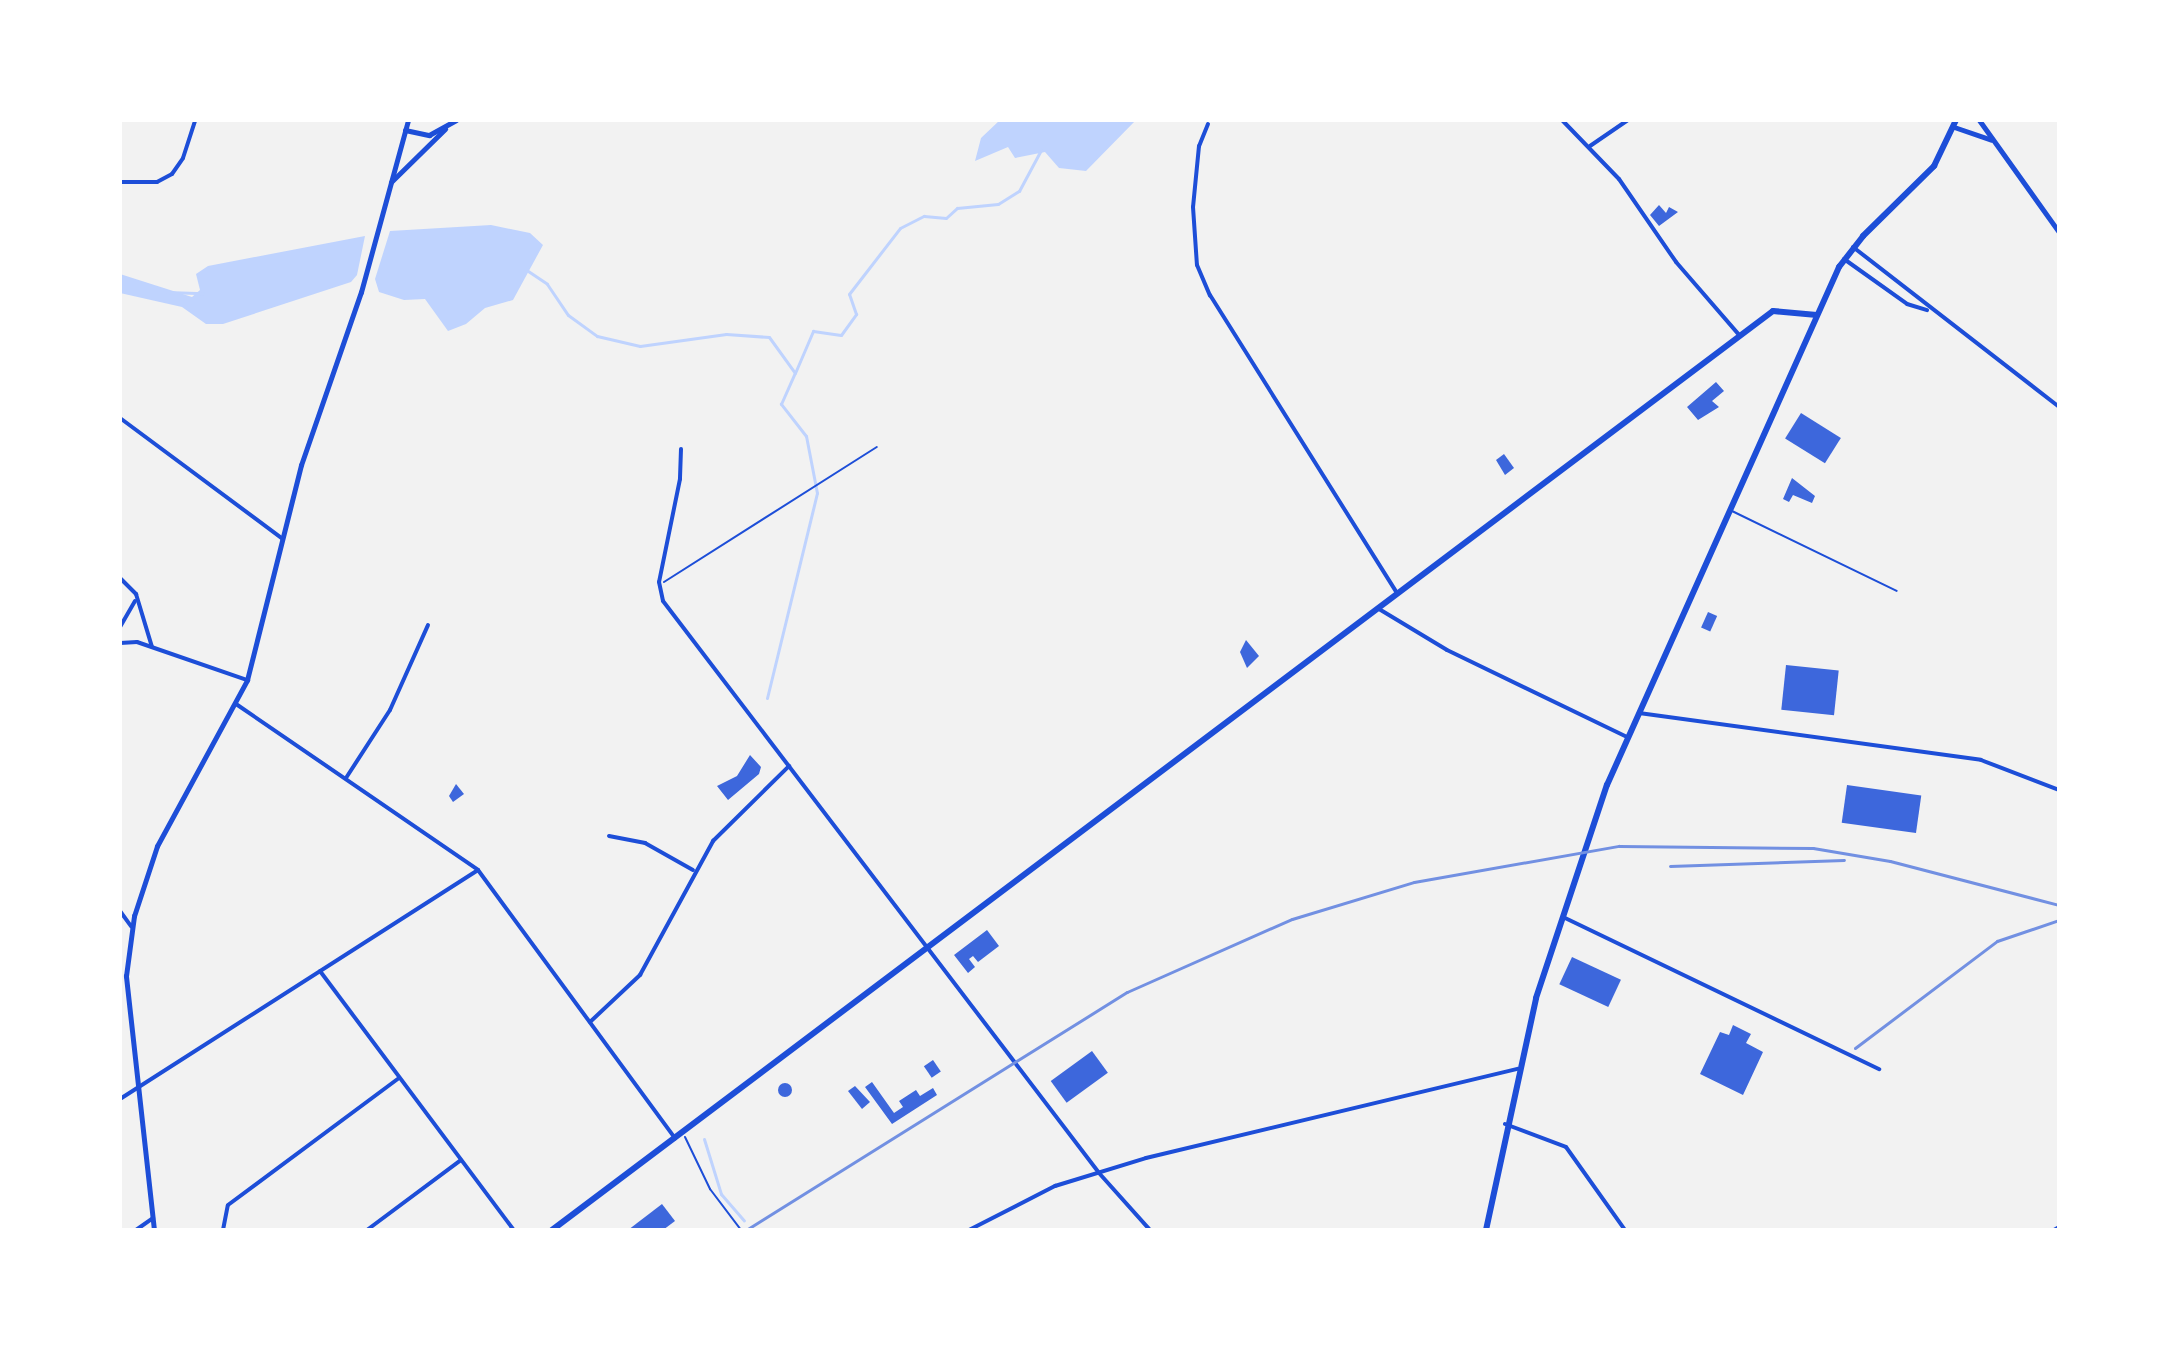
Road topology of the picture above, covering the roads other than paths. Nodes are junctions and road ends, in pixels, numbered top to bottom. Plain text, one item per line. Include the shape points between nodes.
1 (195, 120) edge
2 (408, 120) edge
3 (456, 120) edge
4 (1562, 120) edge
5 (1628, 120) edge
6 (1971, 120) edge
7 (1980, 121) edge
8 (1955, 123) edge
9 (1208, 124) dead end
10 (445, 129) junction
11 (405, 130) junction
12 (1998, 146) junction
13 (1589, 147) junction
14 (120, 182) edge
15 (390, 182) junction
16 (2059, 232) edge
17 (1853, 247) junction
18 (1844, 259) junction
19 (1929, 310) junction
20 (1817, 315) junction
21 (1740, 336) junction
22 (2059, 407) edge
23 (120, 418) edge
24 (681, 449) dead end
25 (1731, 511) junction
26 (283, 539) junction
27 (120, 578) edge
28 (1897, 591) dead end
29 (1397, 593) junction
30 (137, 598) junction
31 (1377, 608) junction
32 (428, 625) dead end
33 (120, 627) edge
34 (120, 643) edge
35 (152, 647) junction
36 (247, 680) junction
37 (236, 704) junction
38 (1639, 713) junction
39 (1628, 737) junction
40 (789, 766) junction
41 (346, 778) junction
42 (2059, 790) edge
43 (609, 836) dead end
44 (478, 870) junction
45 (693, 870) junction
46 (120, 911) edge
47 (1561, 916) junction
48 (131, 926) junction
49 (929, 946) junction
50 (320, 971) junction
51 (123, 977) edge
52 (590, 1022) junction
53 (1518, 1069) junction
54 (1879, 1069) dead end
55 (399, 1078) junction
56 (138, 1084) junction
57 (120, 1099) edge
58 (1505, 1124) junction
59 (675, 1138) junction
60 (461, 1160) junction
61 (1099, 1173) junction
62 (153, 1218) junction
63 (136, 1230) edge
64 (154, 1230) edge
65 (223, 1230) edge
66 (367, 1230) edge
67 (514, 1230) edge
68 (552, 1230) edge
69 (969, 1230) edge
70 (1150, 1230) edge
71 (1486, 1230) edge
72 (1625, 1230) edge

1 - 14 street via 172,174 157,182
2 - 11 street
3 - 10 street
4 - 13 street
5 - 13 street
6 - 7 street
7 - 12 street
8 - 12 street
8 - 17 main road via 1934,166
9 - 29 street via 1199,146 1193,207 1197,265 1210,295
10 - 11 street via 426,135
10 - 15 street
11 - 15 street
12 - 16 street
13 - 21 street
15 - 26 street via 361,292 301,465
17 - 18 main road
17 - 19 street
18 - 19 street via 1907,304
18 - 20 main road
19 - 22 street
20 - 21 main road via 1777,309
20 - 25 main road
21 - 29 main road
23 - 26 street
24 - 40 street via 659,582 666,606
25 - 28 lane
25 - 38 main road
26 - 36 street
27 - 30 street
29 - 31 main road
30 - 33 street
30 - 35 street
31 - 39 street via 1447,650
31 - 49 main road
32 - 41 street via 390,710
34 - 35 street
35 - 36 street
36 - 37 street
37 - 41 street
37 - 48 street via 157,846
38 - 39 main road
38 - 42 street via 1981,760
39 - 47 main road
40 - 45 street via 733,817
40 - 49 street
41 - 44 street
43 - 45 street via 645,843
44 - 50 street
44 - 52 street
45 - 52 street via 643,970
46 - 48 street
47 - 53 main road
47 - 54 street
48 - 51 street
49 - 59 main road
49 - 61 street
50 - 55 street
50 - 56 street
51 - 56 street
52 - 59 street
53 - 58 main road
53 - 61 street
55 - 60 street
55 - 65 street via 228,1205
56 - 57 street
56 - 62 street
58 - 71 main road
58 - 72 street via 1566,1147
59 - 68 main road
60 - 66 street
60 - 67 street
61 - 69 street via 1040,1193
61 - 70 street
62 - 63 street
62 - 64 street

